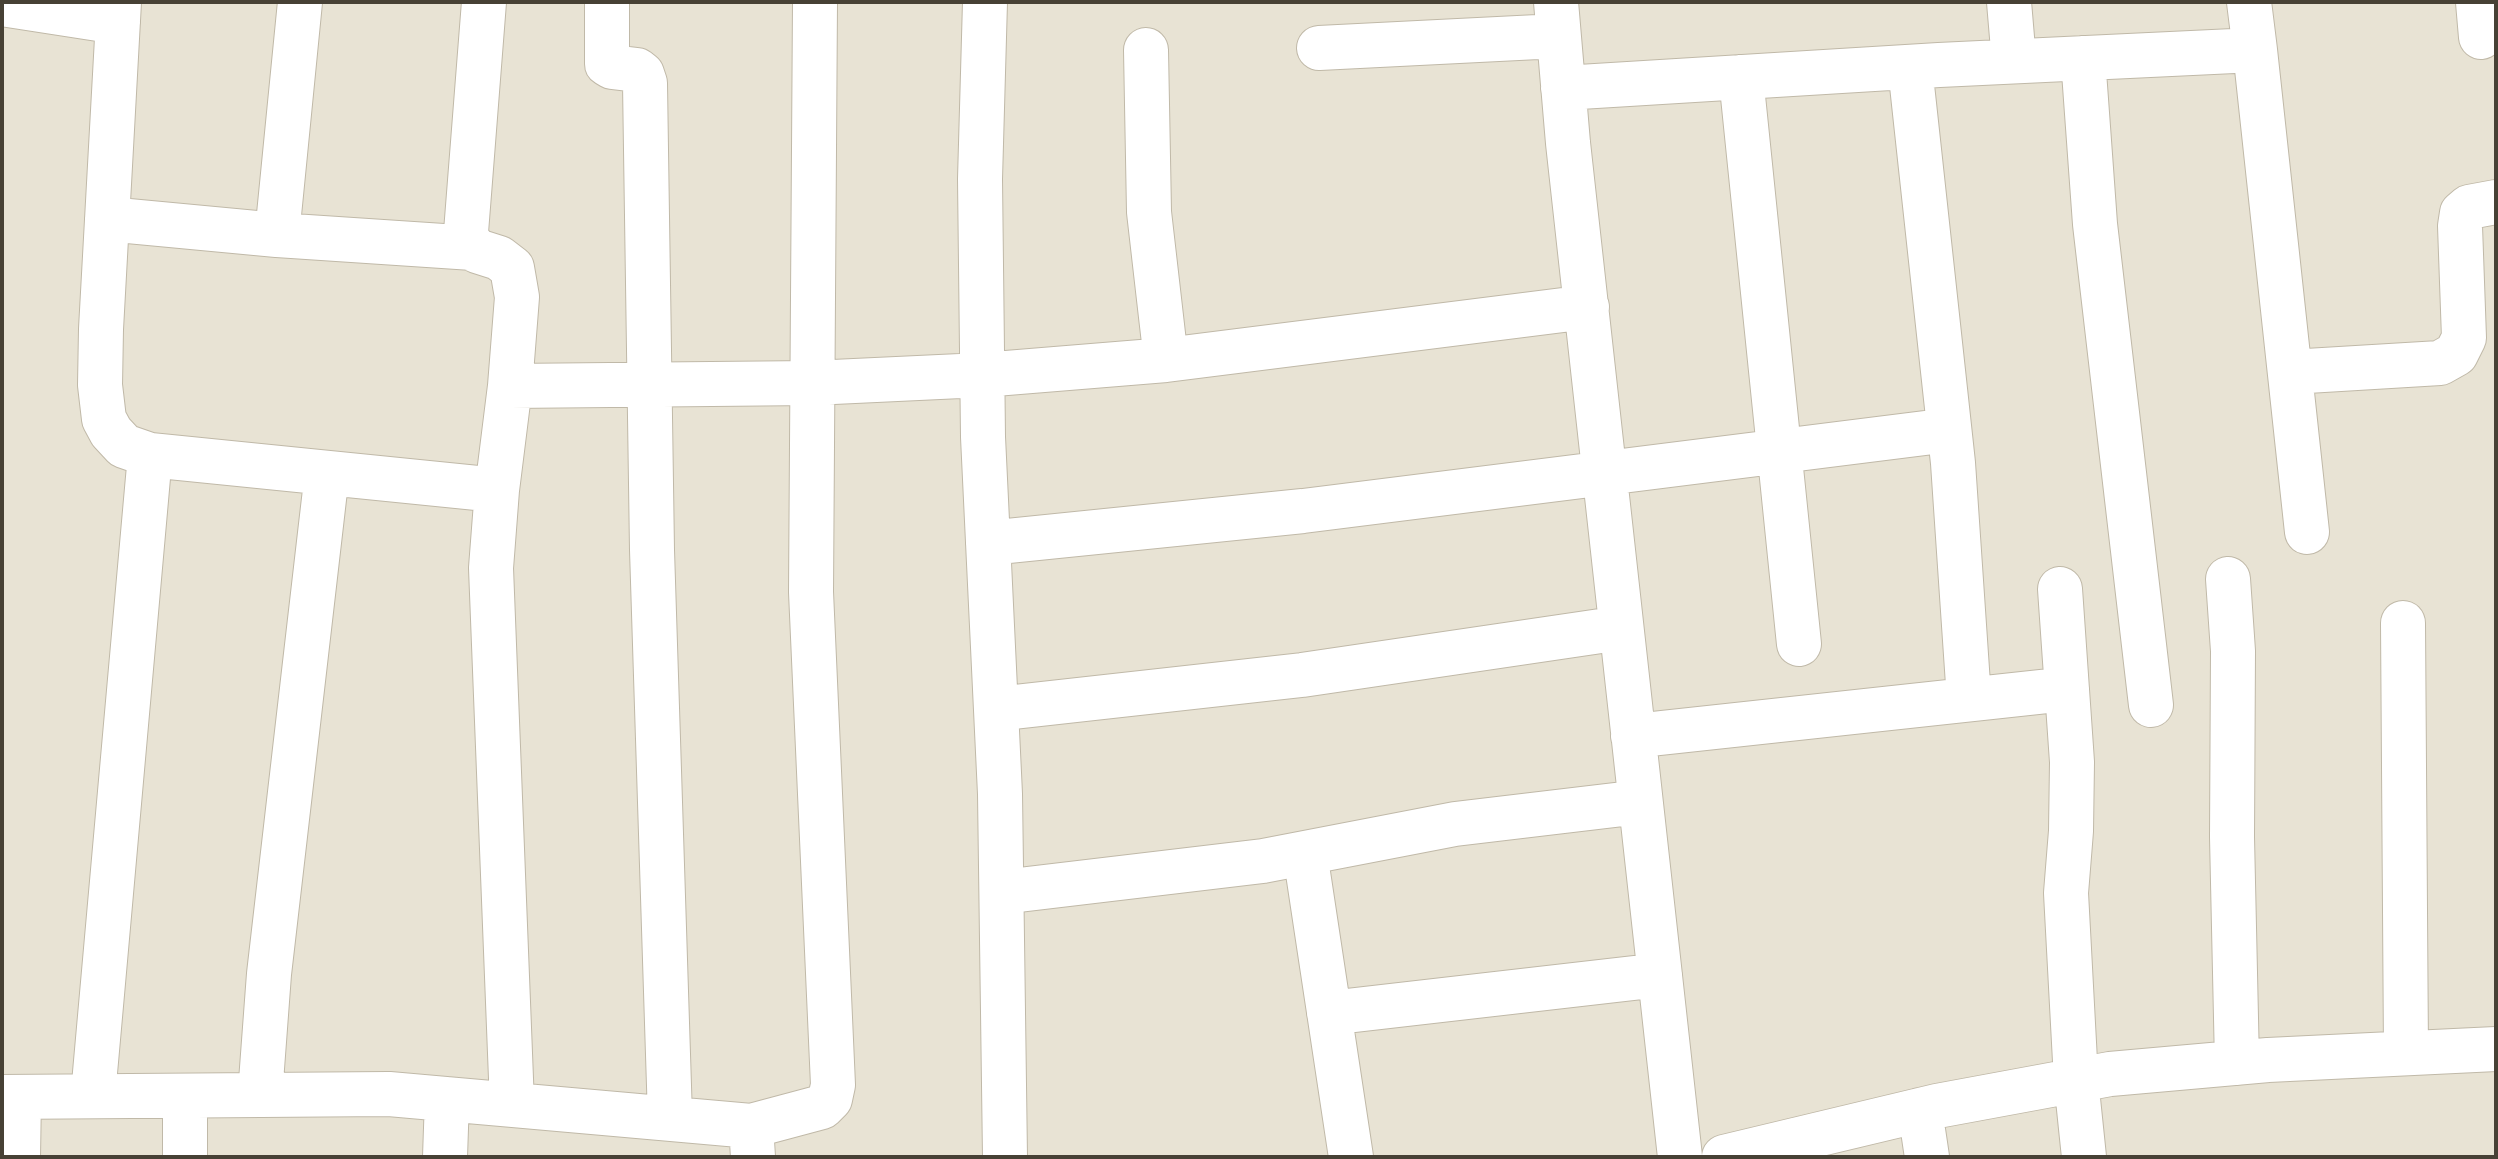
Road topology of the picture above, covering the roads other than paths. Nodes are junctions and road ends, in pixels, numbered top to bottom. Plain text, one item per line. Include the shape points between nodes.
1 (300, 2) edge
2 (484, 2) edge
3 (607, 2) edge
4 (815, 2) edge
5 (985, 2) edge
6 (2009, 2) edge
7 (2249, 2) edge
8 (2, 4) edge
9 (118, 12) edge
10 (1557, 19) edge
11 (1319, 48) dead end
12 (1146, 50) dead end
13 (2255, 50) junction
14 (2083, 58) junction
15 (2014, 61) junction
16 (1910, 67) junction
17 (1741, 77) junction
18 (1563, 88) junction
19 (2496, 202) edge
20 (107, 219) junction
21 (277, 235) junction
22 (473, 248) junction
23 (1587, 307) junction
24 (1166, 360) junction
25 (2290, 372) junction
26 (982, 375) junction
27 (812, 383) junction
28 (650, 384) junction
29 (510, 386) junction
30 (1949, 430) junction
31 (1781, 453) junction
32 (150, 455) junction
33 (1603, 472) junction
34 (327, 473) junction
35 (497, 490) junction
36 (2307, 532) dead end
37 (988, 543) junction
38 (2228, 579) dead end
39 (2060, 589) dead end
40 (2403, 623) dead end
41 (1621, 628) junction
42 (1799, 644) dead end
43 (2067, 689) junction
44 (1969, 699) junction
45 (2151, 705) dead end
46 (996, 709) junction
47 (1633, 736) junction
48 (1640, 802) junction
49 (1305, 853) junction
50 (1002, 892) junction
51 (1660, 975) junction
52 (1329, 1013) junction
53 (2496, 1049) edge
54 (2406, 1053) junction
55 (2237, 1063) junction
56 (2076, 1080) junction
57 (93, 1095) junction
58 (260, 1095) junction
59 (185, 1096) junction
60 (10, 1097) edge
61 (447, 1099) junction
62 (512, 1104) junction
63 (1920, 1110) junction
64 (670, 1117) junction
65 (752, 1141) edge
66 (1750, 1154) edge
67 (18, 1157) edge
68 (185, 1157) edge
69 (445, 1157) edge
70 (1005, 1157) edge
71 (1351, 1157) edge
72 (1680, 1157) edge
73 (1927, 1157) edge
74 (2084, 1157) edge

1 - 21 street
2 - 22 street via 466,232
3 - 28 street via 607,64 637,70 645,83
4 - 27 street
5 - 26 street
6 - 15 street
7 - 13 street
8 - 9 street
9 - 20 street
10 - 11 street
10 - 18 street
12 - 24 street via 1149,212
13 - 14 street
13 - 25 street
14 - 15 street
14 - 45 street via 2095,224
15 - 16 street
16 - 17 street
16 - 30 street
17 - 18 street
17 - 31 street
18 - 23 street
19 - 25 street via 2462,213 2465,329 2456,354 2440,363
20 - 21 street
20 - 32 street via 100,385 104,419 124,446
21 - 22 street
22 - 29 street via 506,262 514,273
23 - 24 street
23 - 33 street
24 - 26 street
25 - 36 street
26 - 27 street
26 - 37 street
27 - 28 street
27 - 65 street via 811,592 833,1085 822,1107
28 - 29 street
28 - 64 street
29 - 35 street
30 - 31 street
30 - 44 street
31 - 33 street
31 - 42 street
32 - 34 street
32 - 57 street
33 - 37 street via 1303,511
33 - 41 street
34 - 35 street
34 - 58 street via 269,974
35 - 62 street via 491,568
37 - 46 street
38 - 55 street
39 - 43 street
40 - 54 street
41 - 46 street via 1302,675
41 - 47 street
43 - 44 street
43 - 56 street via 2072,775 2066,893
44 - 47 street
46 - 50 street
47 - 48 street
48 - 49 street via 1455,824
48 - 51 street
49 - 50 street
49 - 52 street
50 - 70 street
51 - 52 street
51 - 72 street
52 - 71 street
53 - 54 street
54 - 55 street
55 - 56 street
56 - 63 street
56 - 74 street
57 - 59 street
57 - 60 street
58 - 59 street
58 - 61 street
59 - 68 street
60 - 67 street
61 - 62 street
61 - 69 street
62 - 64 street
63 - 66 street
63 - 73 street
64 - 65 street

